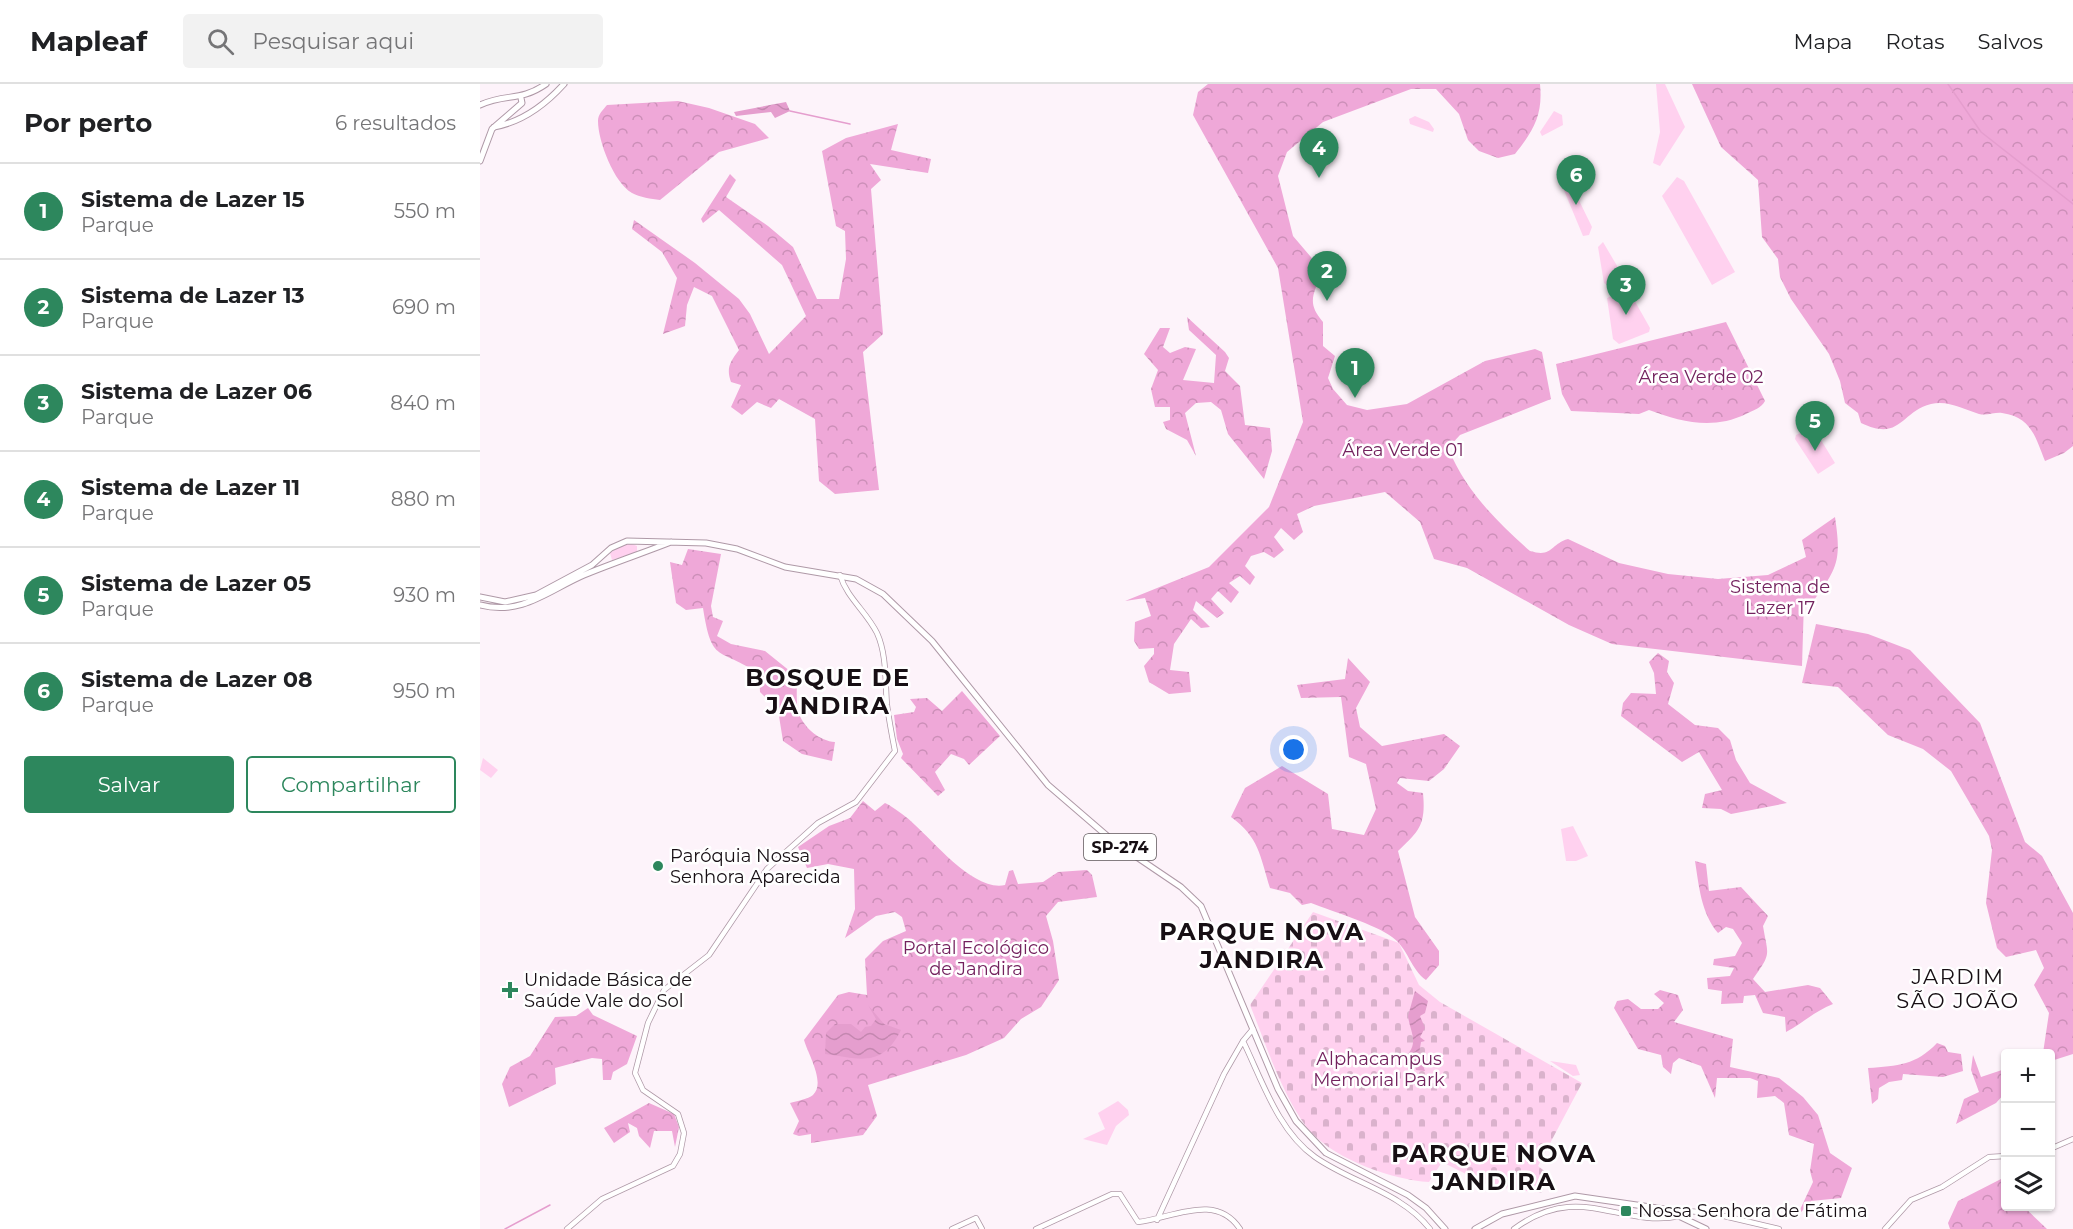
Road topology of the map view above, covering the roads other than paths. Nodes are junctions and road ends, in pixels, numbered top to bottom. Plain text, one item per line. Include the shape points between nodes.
1 (546, 84) edge
2 (564, 84) edge
3 (521, 98) junction
4 (480, 105) edge
5 (494, 127) junction
6 (480, 160) edge
7 (674, 540) junction
8 (634, 541) junction
9 (607, 551) junction
10 (638, 555) junction
11 (614, 564) junction
12 (840, 576) junction
13 (480, 597) edge
14 (480, 605) edge
15 (1254, 1029) junction
16 (1243, 1041) junction
17 (2073, 1139) edge
18 (2055, 1147) edge
19 (2001, 1156) edge
20 (1664, 1209) junction
21 (1680, 1216) junction
22 (1156, 1220) junction
23 (567, 1229) edge
24 (952, 1229) edge
25 (982, 1229) edge
26 (1036, 1229) edge
27 (1240, 1229) edge
28 (1430, 1229) edge
29 (1445, 1229) edge
30 (1474, 1229) edge
31 (1508, 1229) edge
32 (1514, 1229) edge
33 (1706, 1229) edge
34 (1779, 1229) edge
35 (1885, 1229) edge

1 - 3 main road
2 - 5 main road via 516,122
3 - 4 main road via 497,98
3 - 5 main road via 522,103
5 - 6 main road
7 - 8 main road
7 - 10 main road
7 - 12 main road, SP-274 via 737,549 784,567
8 - 9 main road via 618,543
8 - 10 main road via 640,548
9 - 11 main road via 608,560
9 - 13 main road via 592,565 527,598 505,602
10 - 11 main road
11 - 14 main road via 529,604
12 - 15 main road, SP-274 via 871,585 908,617 939,649 1048,785 1118,846 1181,887 1201,906
12 - 23 street via 845,592 863,611 883,650 895,751 856,802 818,823 767,869 704,961 669,984 655,1005 635,1073 643,1090 678,1114 684,1133 680,1154 673,1166 602,1199
15 - 16 street
15 - 29 main road, SP-274 via 1287,1106 1315,1145 1408,1195
16 - 22 street
16 - 28 street via 1284,1123 1306,1150 1402,1203
17 - 18 street
19 - 35 street via 1989,1157 1942,1187 1911,1200
20 - 21 main road
20 - 30 main road via 1575,1196 1502,1214
20 - 34 street via 1694,1210
21 - 32 street via 1653,1222 1564,1208 1543,1212
21 - 33 main road
22 - 26 street via 1138,1222 1120,1194 1112,1194
22 - 27 street via 1205,1208 1230,1217
24 - 25 street via 976,1218
31 - 32 street

